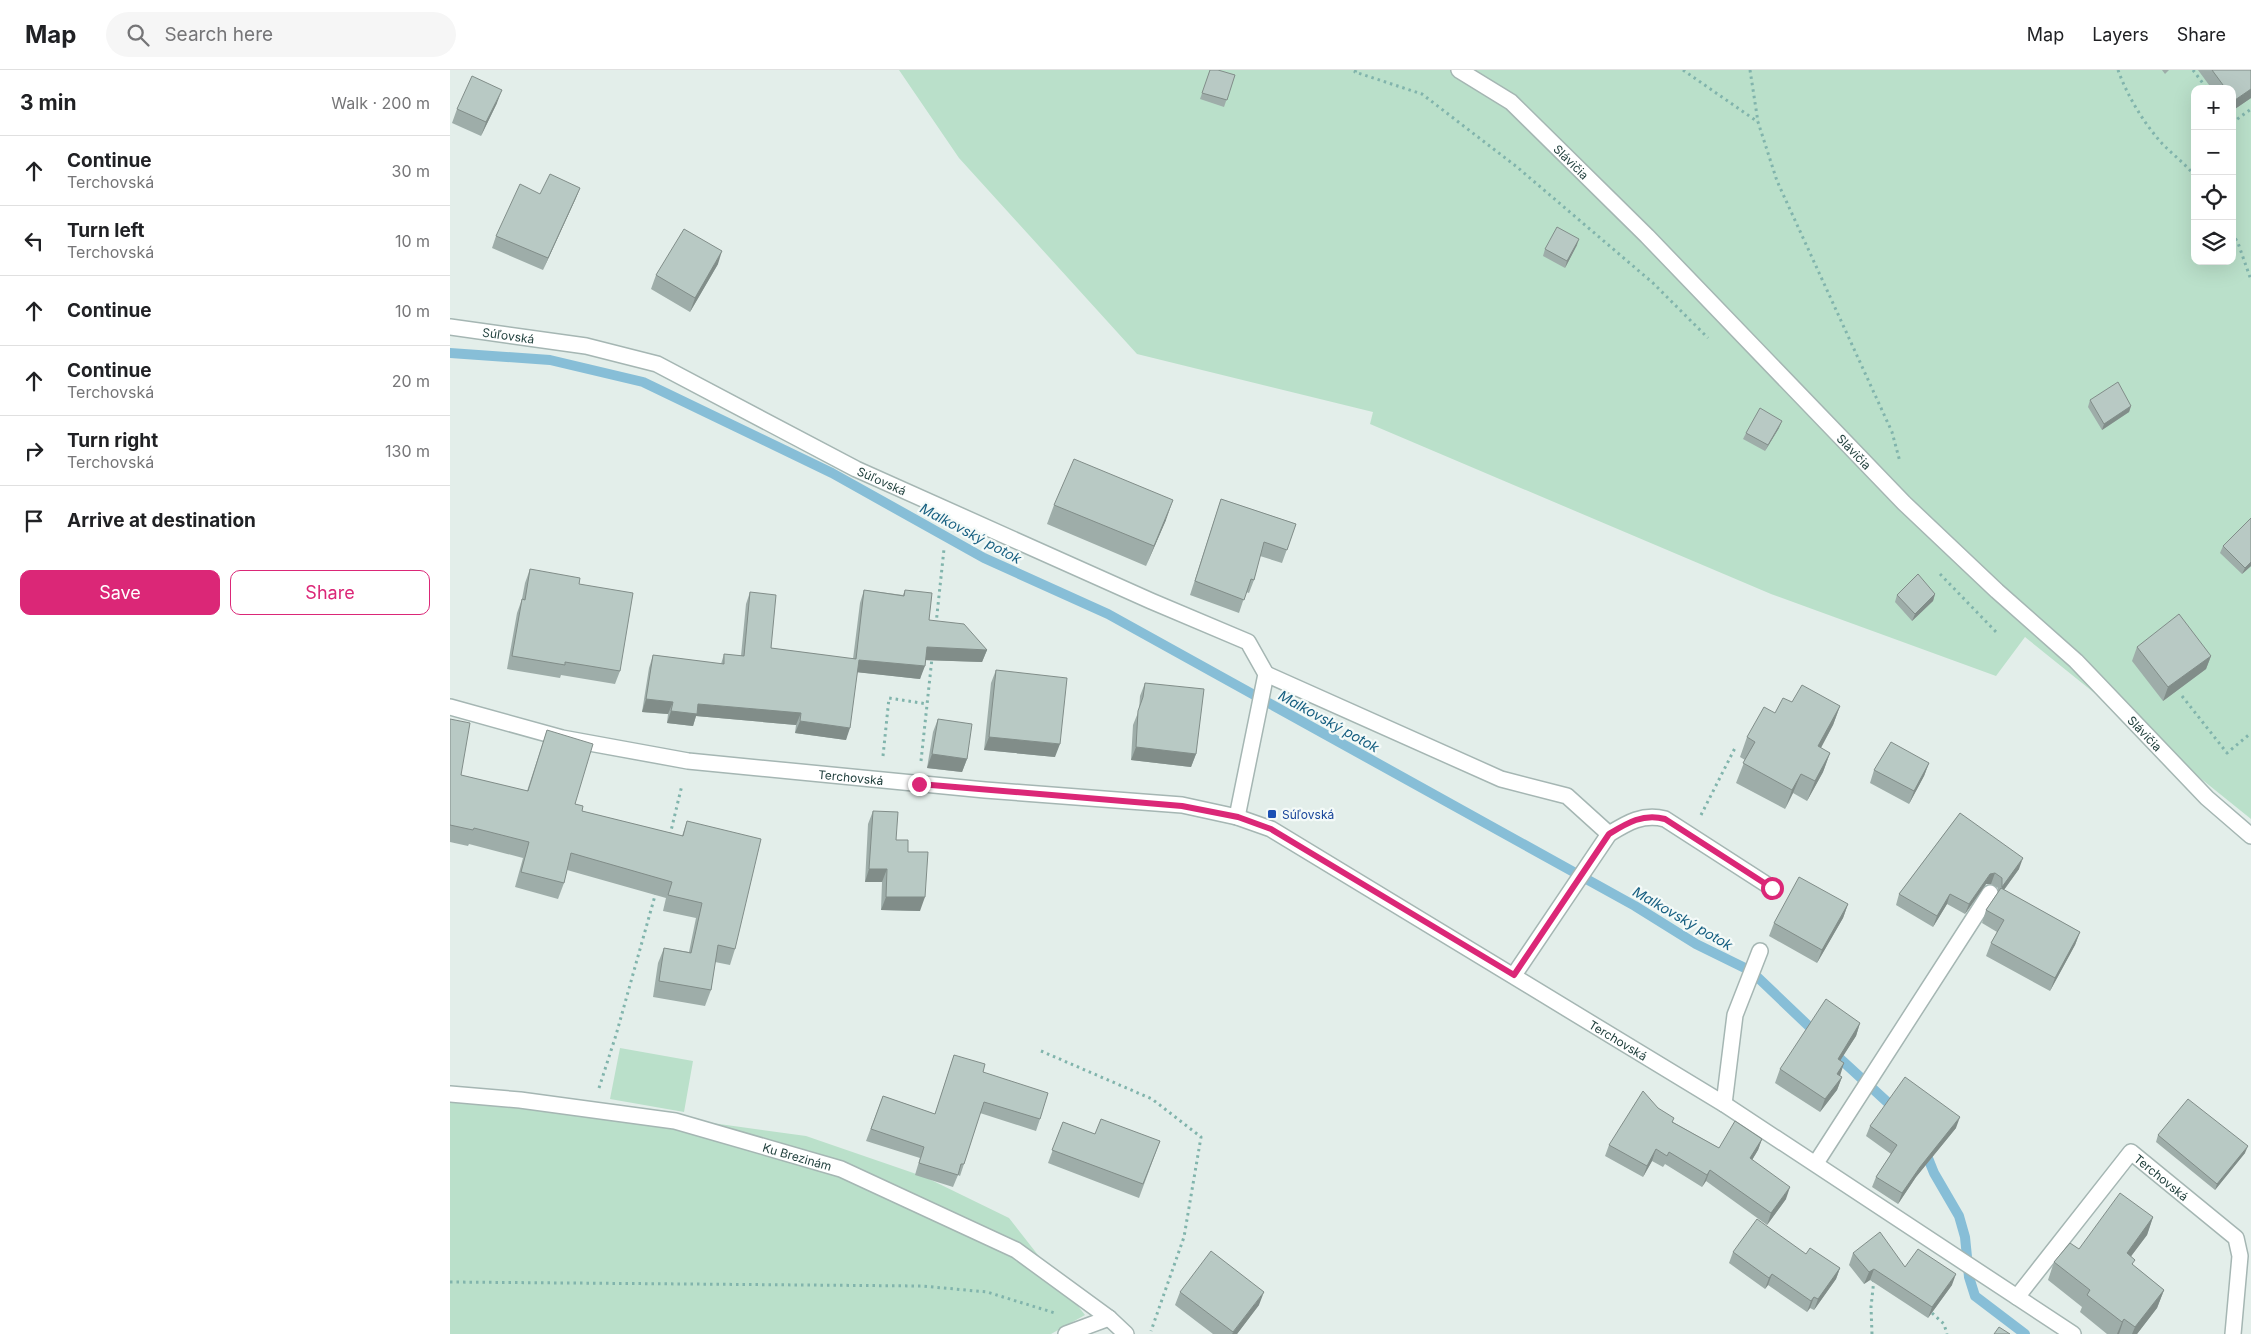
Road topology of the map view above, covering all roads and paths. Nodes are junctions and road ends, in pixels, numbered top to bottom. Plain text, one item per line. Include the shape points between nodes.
1 (1356, 70) edge
2 (1459, 70) edge
3 (1683, 70) edge
4 (1750, 70) edge
5 (2118, 70) edge
6 (2193, 70) edge
7 (2204, 85) edge
8 (2251, 109) edge
9 (2236, 120) edge
10 (1758, 122) junction
11 (2194, 175) edge
12 (2236, 240) edge
13 (2251, 280) edge
14 (450, 327) edge
15 (1715, 345) dead end
16 (1902, 468) dead end
17 (944, 549) dead end
18 (1936, 569) dead end
19 (936, 626) edge
20 (1998, 634) dead end
21 (932, 655) edge
22 (1266, 674) junction
23 (2182, 696) dead end
24 (927, 704) junction
25 (450, 707) edge
26 (2251, 733) edge
27 (1736, 746) dead end
28 (688, 761) junction
29 (882, 765) dead end
30 (919, 784) junction
31 (1238, 817) junction
32 (1609, 834) junction
33 (1691, 835) junction
34 (2251, 836) edge
35 (670, 838) edge
36 (658, 885) edge
37 (1772, 888) dead end
38 (1990, 893) dead end
39 (1760, 951) dead end
40 (1514, 975) junction
41 (1041, 1051) dead end
42 (450, 1094) edge
43 (1724, 1104) junction
44 (592, 1110) junction
45 (1816, 1163) junction
46 (1874, 1276) edge
47 (450, 1282) edge
48 (2017, 1297) junction
49 (1932, 1313) edge
50 (1109, 1318) junction
51 (1088, 1326) junction
52 (1066, 1334) edge
53 (1126, 1334) edge
54 (1150, 1334) edge
55 (1872, 1334) edge
56 (1947, 1334) edge
57 (2073, 1334) edge
58 (2232, 1334) edge

1 - 15 path via 1429,99 1577,218 1652,283
2 - 34 street, Slávičia via 1511,102 1647,236 1904,503 1996,591 2076,661 2207,798
3 - 10 path
4 - 10 path
5 - 11 path via 2146,123 2160,142
6 - 7 path
8 - 9 path
10 - 16 path via 1777,181 1892,432
12 - 13 path
14 - 22 street, Súľovská via 586,346 656,364 856,469 1248,642
17 - 19 path
18 - 20 path
21 - 24 path
22 - 31 street
22 - 32 street via 1501,780 1566,796
23 - 26 path via 2227,753
24 - 29 path via 889,698
24 - 30 path
25 - 28 street, Terchovská via 562,738
27 - 33 path
28 - 30 street, Terchovská
28 - 35 path
30 - 31 street, Terchovská via 1182,806
31 - 40 street, Terchovská via 1271,829
32 - 33 street via 1628,822 1653,816 1665,819
32 - 40 street
33 - 37 street
36 - 44 path
38 - 45 street
39 - 43 street via 1735,1015
40 - 43 street, Terchovská
41 - 54 path via 1152,1099 1201,1137 1184,1237
42 - 44 street, Ku Brezinám
43 - 45 street, Terchovská
44 - 50 street, Ku Brezinám via 675,1121 841,1169 1016,1250
45 - 48 street, Terchovská
46 - 55 path
47 - 51 path via 922,1286 987,1292
48 - 57 street, Terchovská
48 - 58 street, Terchovská via 2131,1152 2236,1238 2240,1256
49 - 56 path via 1944,1324
50 - 51 street
50 - 53 street, Ku Brezinám
51 - 52 street

